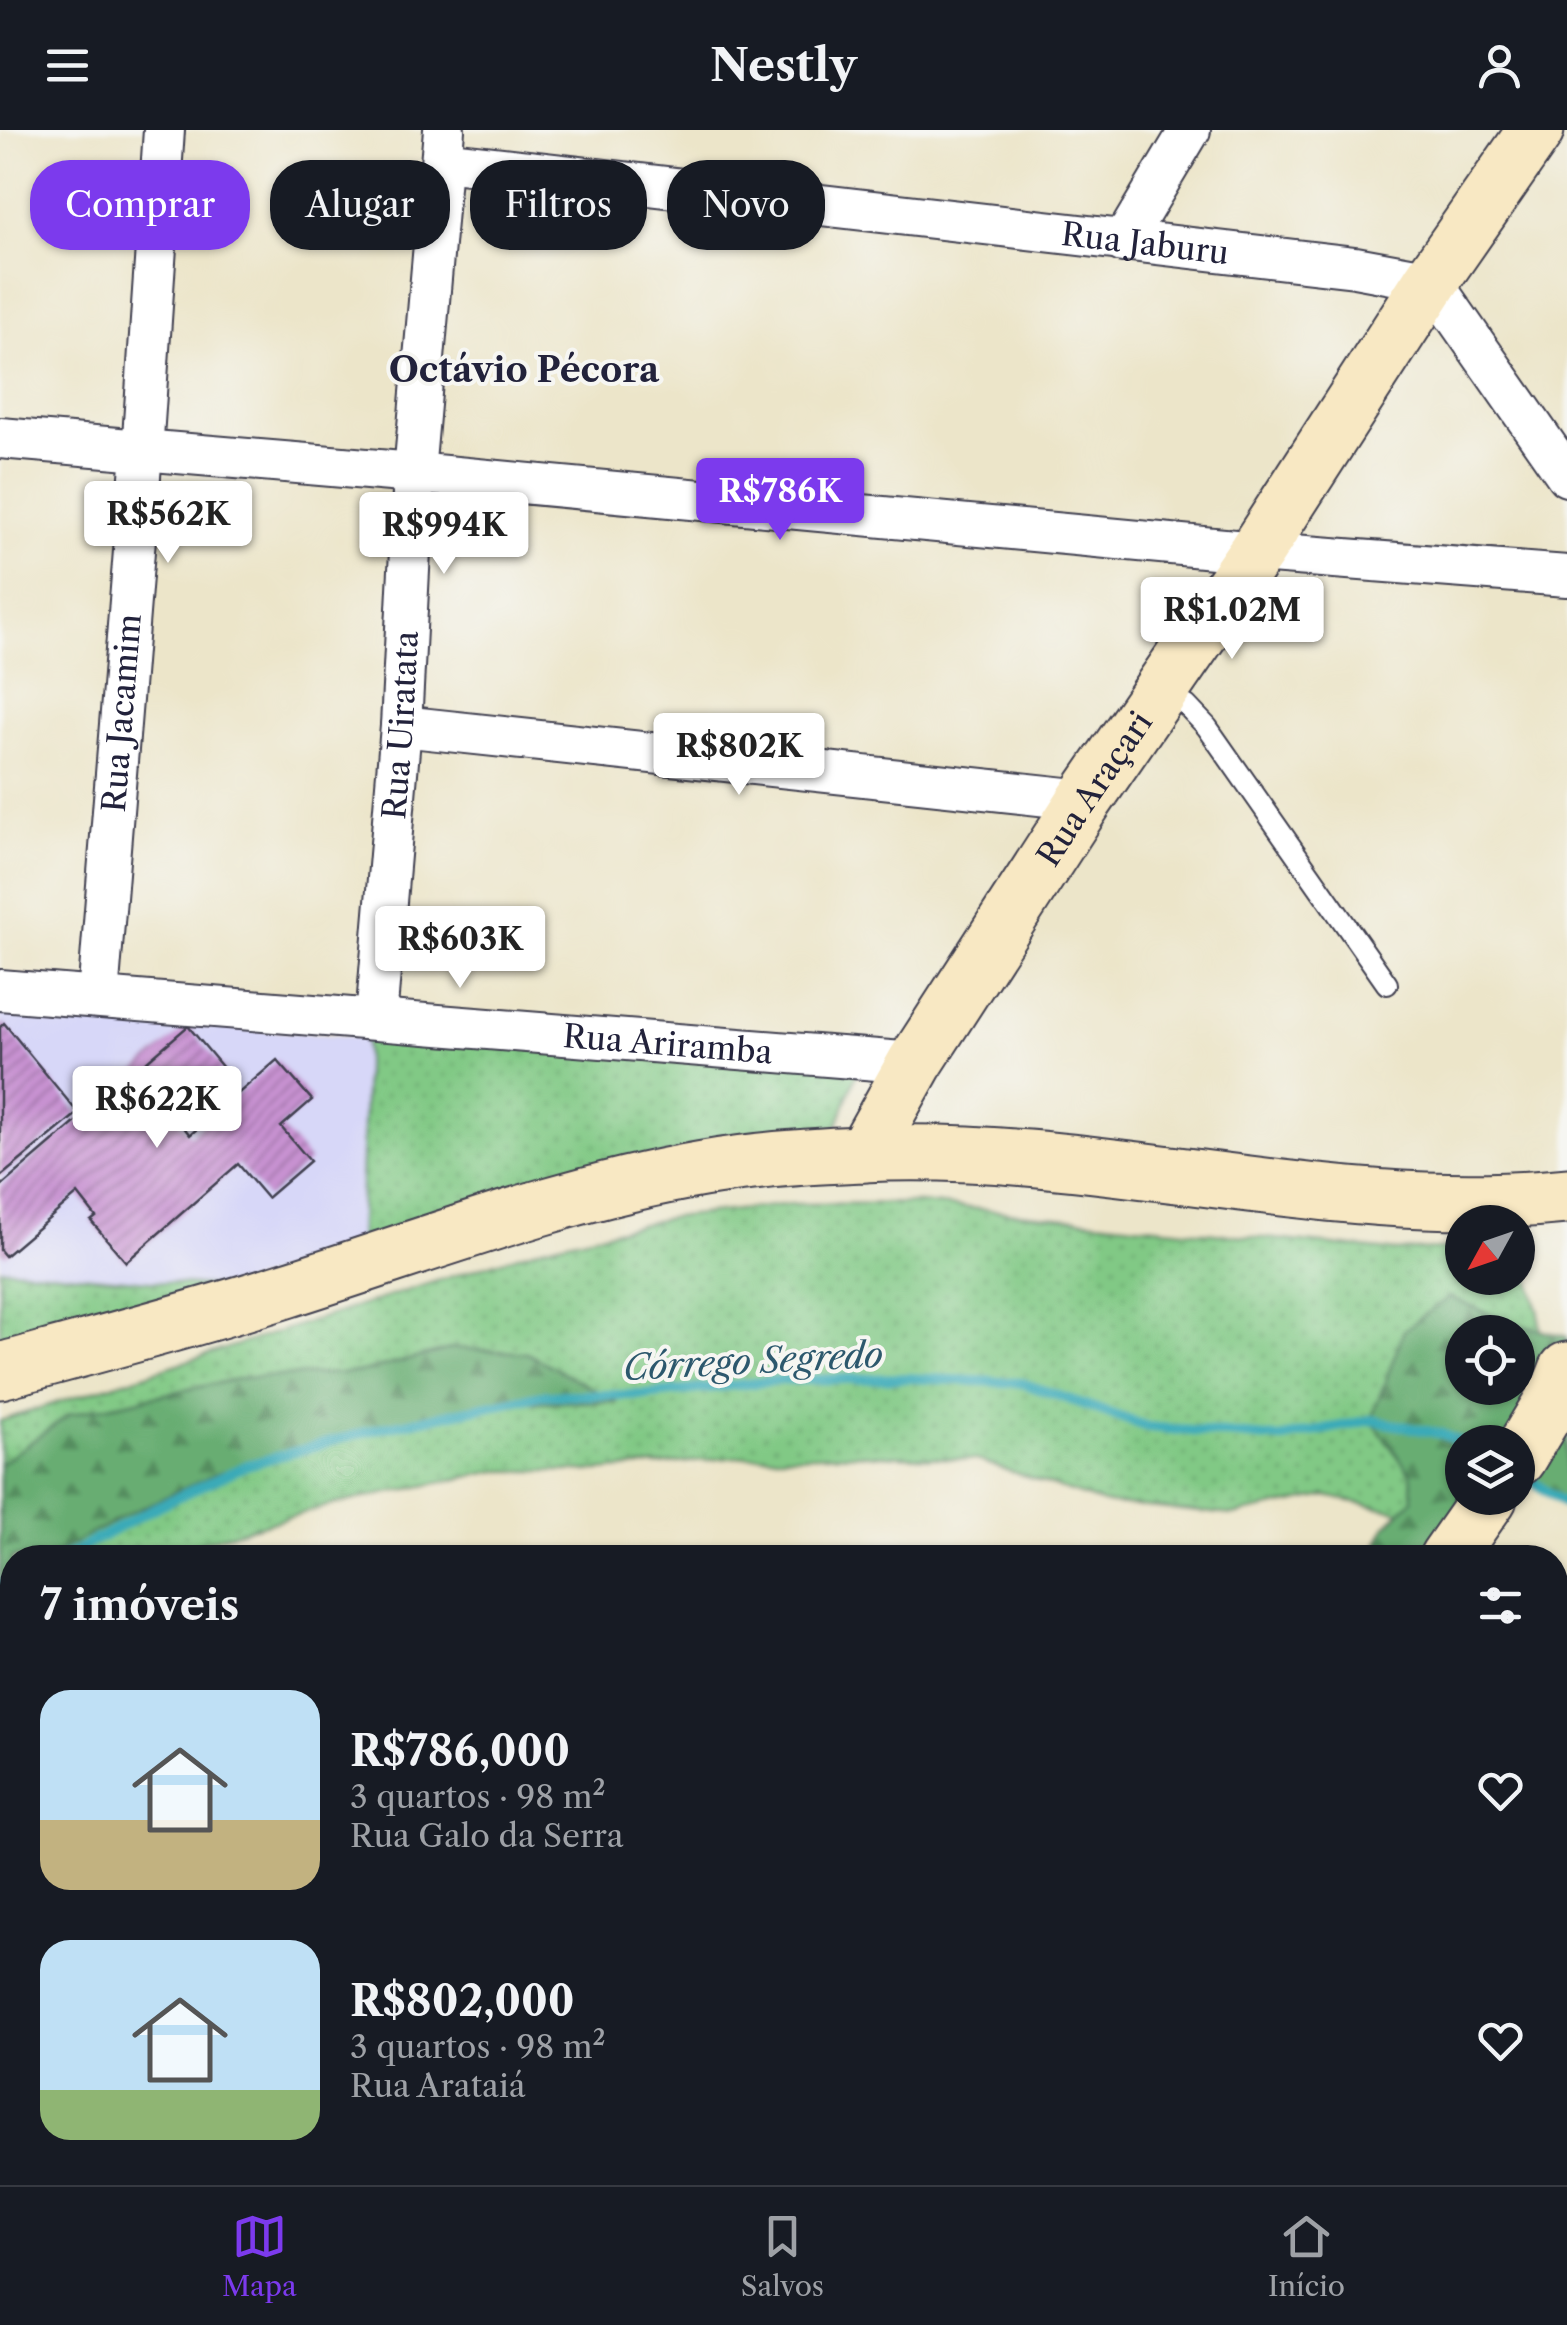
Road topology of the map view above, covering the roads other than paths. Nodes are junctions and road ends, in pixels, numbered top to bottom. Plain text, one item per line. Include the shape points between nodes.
1 (164, 130) edge
2 (1190, 130) edge
3 (1536, 130) edge
4 (443, 145) edge
5 (1123, 242) junction
6 (1431, 281) junction
7 (0, 438) edge
8 (142, 452) junction
9 (414, 473) junction
10 (1567, 476) edge
11 (1256, 552) junction
12 (1567, 576) edge
13 (1160, 691) junction
14 (402, 726) junction
15 (1085, 800) junction
16 (1388, 984) dead end
17 (0, 990) edge
18 (98, 996) junction
19 (376, 1019) junction
20 (915, 1064) junction
21 (864, 1154) junction
22 (1567, 1196) edge
23 (0, 1370) edge
24 (1567, 1370) edge
25 (1535, 1430) edge
26 (1477, 1515) edge
27 (1457, 1545) edge

1 - 8 street, Rua Jacamim
2 - 5 street
3 - 6 main road, Rua Araçari
4 - 5 street, Rua Jaburu
4 - 9 street, Rua Uiratata
5 - 6 street, Rua Jaburu
6 - 10 street
6 - 11 main road, Rua Araçari
7 - 8 street
8 - 9 street
8 - 18 street, Rua Jacamim
9 - 11 street
9 - 14 street, Rua Uiratata
11 - 12 street
11 - 13 main road, Rua Araçari
13 - 15 main road, Rua Araçari
13 - 16 lane via 1208,727
14 - 15 street
14 - 19 street, Rua Uiratata
15 - 20 main road, Rua Araçari
17 - 18 street, Rua Ariramba
18 - 19 street, Rua Ariramba
19 - 20 street, Rua Ariramba
20 - 21 main road, Rua Araçari
21 - 22 main road via 1018,1156 1409,1201
21 - 23 main road via 703,1169 552,1204 208,1315
24 - 25 main road
26 - 27 main road

